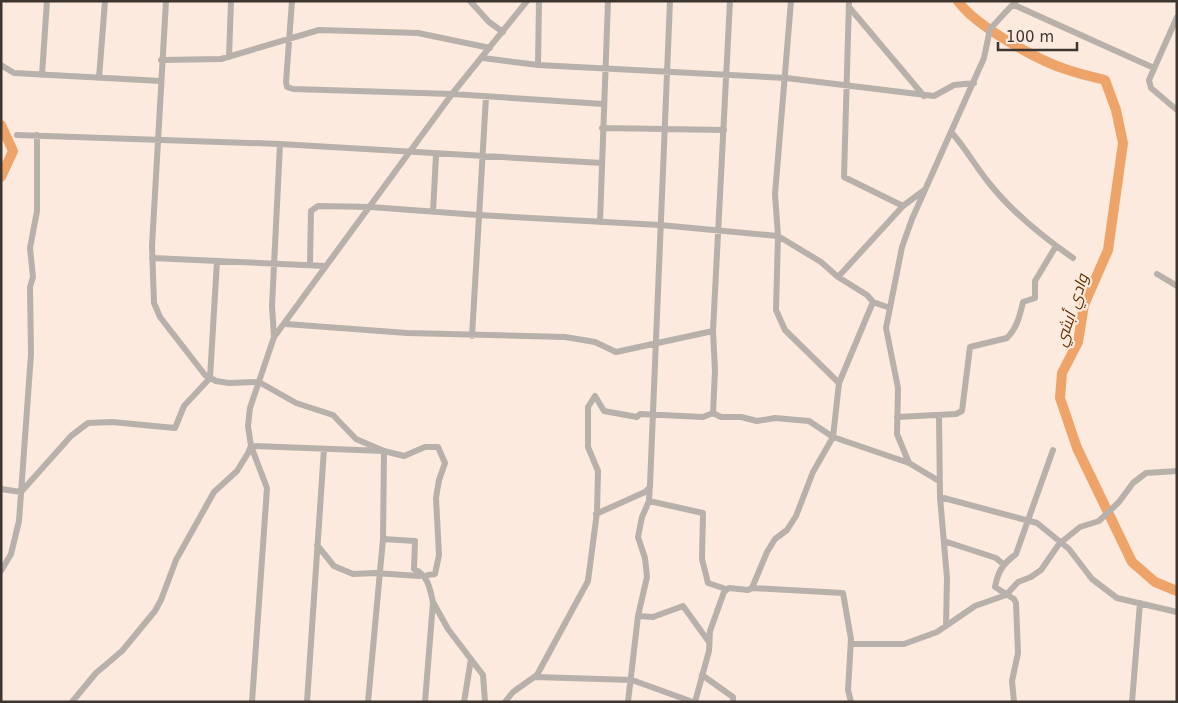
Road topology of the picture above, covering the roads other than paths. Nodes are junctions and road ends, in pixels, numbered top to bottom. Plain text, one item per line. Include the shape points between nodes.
1 (47, 1) edge
2 (105, 1) edge
3 (166, 1) edge
4 (231, 1) edge
5 (292, 1) edge
6 (470, 1) edge
7 (527, 1) edge
8 (539, 1) edge
9 (608, 1) edge
10 (670, 1) edge
11 (730, 1) edge
12 (791, 1) edge
13 (1015, 3) edge
14 (849, 4) edge
15 (1177, 17) edge
16 (503, 32) junction
17 (291, 38) junction
18 (490, 48) junction
19 (229, 57) junction
20 (483, 58) junction
21 (161, 60) junction
22 (1, 65) edge
23 (538, 65) junction
24 (1154, 68) junction
25 (606, 69) junction
26 (667, 70) junction
27 (42, 75) junction
28 (727, 76) junction
29 (99, 78) junction
30 (786, 78) junction
31 (161, 81) junction
32 (974, 83) junction
33 (845, 85) junction
34 (452, 94) junction
35 (924, 96) junction
36 (486, 97) junction
37 (604, 104) junction
38 (1177, 110) edge
39 (602, 128) junction
40 (665, 129) junction
41 (724, 130) junction
42 (952, 133) junction
43 (17, 135) dead end
44 (37, 135) junction
45 (159, 138) junction
46 (280, 144) junction
47 (412, 152) junction
48 (436, 154) junction
49 (481, 158) junction
50 (602, 163) junction
51 (924, 190) junction
52 (903, 206) junction
53 (371, 207) junction
54 (433, 212) junction
55 (478, 215) junction
56 (600, 222) junction
57 (660, 224) junction
58 (718, 230) junction
59 (778, 236) junction
60 (1056, 246) junction
61 (152, 258) junction
62 (1073, 258) dead end
63 (217, 261) junction
64 (275, 264) junction
65 (310, 265) junction
66 (325, 266) junction
67 (1157, 274) dead end
68 (838, 277) junction
69 (1177, 286) edge
70 (873, 302) junction
71 (890, 308) junction
72 (286, 324) junction
73 (713, 331) junction
74 (472, 336) junction
75 (274, 338) junction
76 (657, 344) junction
77 (210, 378) junction
78 (259, 382) junction
79 (839, 383) junction
80 (713, 413) junction
81 (939, 415) junction
82 (652, 416) junction
83 (897, 417) junction
84 (833, 437) junction
85 (251, 446) junction
86 (324, 449) junction
87 (1053, 450) dead end
88 (384, 451) junction
89 (909, 463) junction
90 (1177, 471) edge
91 (939, 481) junction
92 (650, 487) junction
93 (1, 489) edge
94 (21, 492) junction
95 (940, 497) junction
96 (649, 500) junction
97 (596, 514) junction
98 (1028, 519) junction
99 (383, 539) junction
100 (944, 541) junction
101 (1059, 544) junction
102 (318, 545) junction
103 (1003, 564) junction
104 (1, 570) edge
105 (380, 574) junction
106 (428, 575) dead end
107 (419, 576) dead end
108 (752, 588) junction
109 (726, 589) junction
110 (1006, 595) junction
111 (433, 602) junction
112 (1140, 604) junction
113 (1177, 612) edge
114 (638, 616) junction
115 (946, 626) junction
116 (709, 643) junction
117 (851, 644) junction
118 (471, 659) junction
119 (702, 675) junction
120 (535, 678) junction
121 (632, 680) junction
122 (72, 702) edge
123 (252, 702) edge
124 (307, 702) edge
125 (368, 702) edge
126 (425, 702) edge
127 (464, 702) edge
128 (485, 702) edge
129 (505, 702) edge
130 (628, 702) edge
131 (694, 702) edge
132 (733, 702) edge
133 (851, 702) edge
134 (1014, 702) edge
135 (1132, 702) edge

1 - 27 street
2 - 29 street
3 - 21 street
4 - 19 street
5 - 17 street
6 - 16 street
7 - 16 street
8 - 23 street
9 - 25 street
10 - 26 street
11 - 28 street
12 - 30 street
13 - 24 street
13 - 32 street via 990,29
14 - 33 street
14 - 35 street
15 - 24 street
16 - 18 street
17 - 18 street via 319,30 403,32
17 - 19 street
17 - 34 street via 286,82 293,89
18 - 20 street
19 - 21 street
20 - 23 street
20 - 34 street
21 - 31 street
22 - 27 street via 14,73
23 - 25 street
24 - 38 street via 1149,85
25 - 26 street
25 - 37 street
26 - 28 street
26 - 40 street
27 - 29 street
28 - 30 street
28 - 41 street
29 - 31 street
30 - 33 street
30 - 59 street via 775,194
31 - 45 street
32 - 35 street via 954,84 934,96
32 - 42 street
33 - 35 street
33 - 52 street via 844,177
34 - 36 street
34 - 47 street
36 - 37 street
36 - 49 street
37 - 39 street
39 - 40 street
39 - 50 street
40 - 41 street
40 - 57 street
41 - 58 street
42 - 51 street
42 - 60 street via 989,183
43 - 44 street
44 - 45 street
44 - 94 street via 37,211 30,248 33,277 30,286 31,354
45 - 46 street
45 - 61 street
46 - 47 street
46 - 64 street
47 - 48 street
47 - 53 street
48 - 49 street
48 - 54 street
49 - 50 street
49 - 55 street
50 - 56 street
51 - 52 street
51 - 71 street via 902,247
52 - 68 street
53 - 54 street
53 - 65 street via 313,208
53 - 66 street
54 - 55 street
55 - 56 street
55 - 74 street
56 - 57 street
57 - 58 street
57 - 76 street
58 - 59 street
58 - 73 street
59 - 68 street via 821,262
59 - 79 street via 778,318 785,330
60 - 62 street
60 - 81 street via 1035,281 1035,298 1023,302 1019,319 1007,338 970,347 962,411
61 - 63 street
61 - 77 street via 154,303 160,317 194,364
63 - 64 street
63 - 77 street
64 - 65 street
64 - 75 street
65 - 66 street
66 - 72 street
67 - 69 street
68 - 70 street
70 - 71 street
70 - 79 street
71 - 83 street via 886,328 898,388
72 - 74 street
72 - 75 street
73 - 76 street
73 - 80 street
74 - 76 street via 565,337 595,342 616,352
75 - 78 street
76 - 82 street
77 - 78 street via 229,383
77 - 94 street via 184,406 175,428 88,423 70,436
78 - 85 street via 248,419
78 - 88 street via 296,403 333,416 356,439
79 - 84 street
80 - 82 street via 703,417
80 - 84 street via 756,421 774,418 809,421
81 - 83 street
81 - 91 street
82 - 92 street
82 - 97 street via 604,411 595,396 588,407 588,447 598,471
83 - 89 street via 897,434
84 - 89 street
84 - 108 street via 813,472 796,516 788,530 775,538
85 - 86 street
85 - 122 street via 236,471 214,492 176,560 155,611
85 - 123 street via 267,488
86 - 88 street
86 - 102 street
87 - 98 street
88 - 99 street
88 - 106 street via 404,456 425,447 438,447 445,463 436,498 440,555 435,574
89 - 91 street
90 - 101 street via 1146,474 1133,483 1099,521 1080,527
91 - 95 street
92 - 96 street
92 - 97 street
93 - 94 street
94 - 104 street via 16,536 11,554
95 - 98 street
95 - 100 street
96 - 109 street via 703,513 702,559 708,583
96 - 114 street via 638,537 647,577
97 - 120 street via 588,581
98 - 101 street via 1042,527
98 - 103 street via 1016,554
99 - 105 street
99 - 111 street via 415,541 414,569 427,580
100 - 103 street via 996,558
100 - 115 street
101 - 110 street via 1041,570 1018,582
101 - 112 street via 1069,549 1102,588 1117,598
102 - 105 street via 334,566 353,574
102 - 124 street
103 - 110 street via 995,587
105 - 107 street
105 - 125 street
108 - 109 street
108 - 117 street via 843,593
109 - 116 street via 710,631
110 - 115 street via 975,606
110 - 134 street via 1016,603 1018,653 1012,681
111 - 118 street
111 - 126 street
112 - 113 street
112 - 135 street
114 - 116 street via 653,617 683,606
114 - 121 street
115 - 117 street via 904,644
116 - 119 street
117 - 133 street via 848,690
118 - 127 street
118 - 128 street via 483,675
119 - 131 street
119 - 132 street via 733,697
120 - 121 street
120 - 129 street via 513,692
121 - 130 street
121 - 131 street

